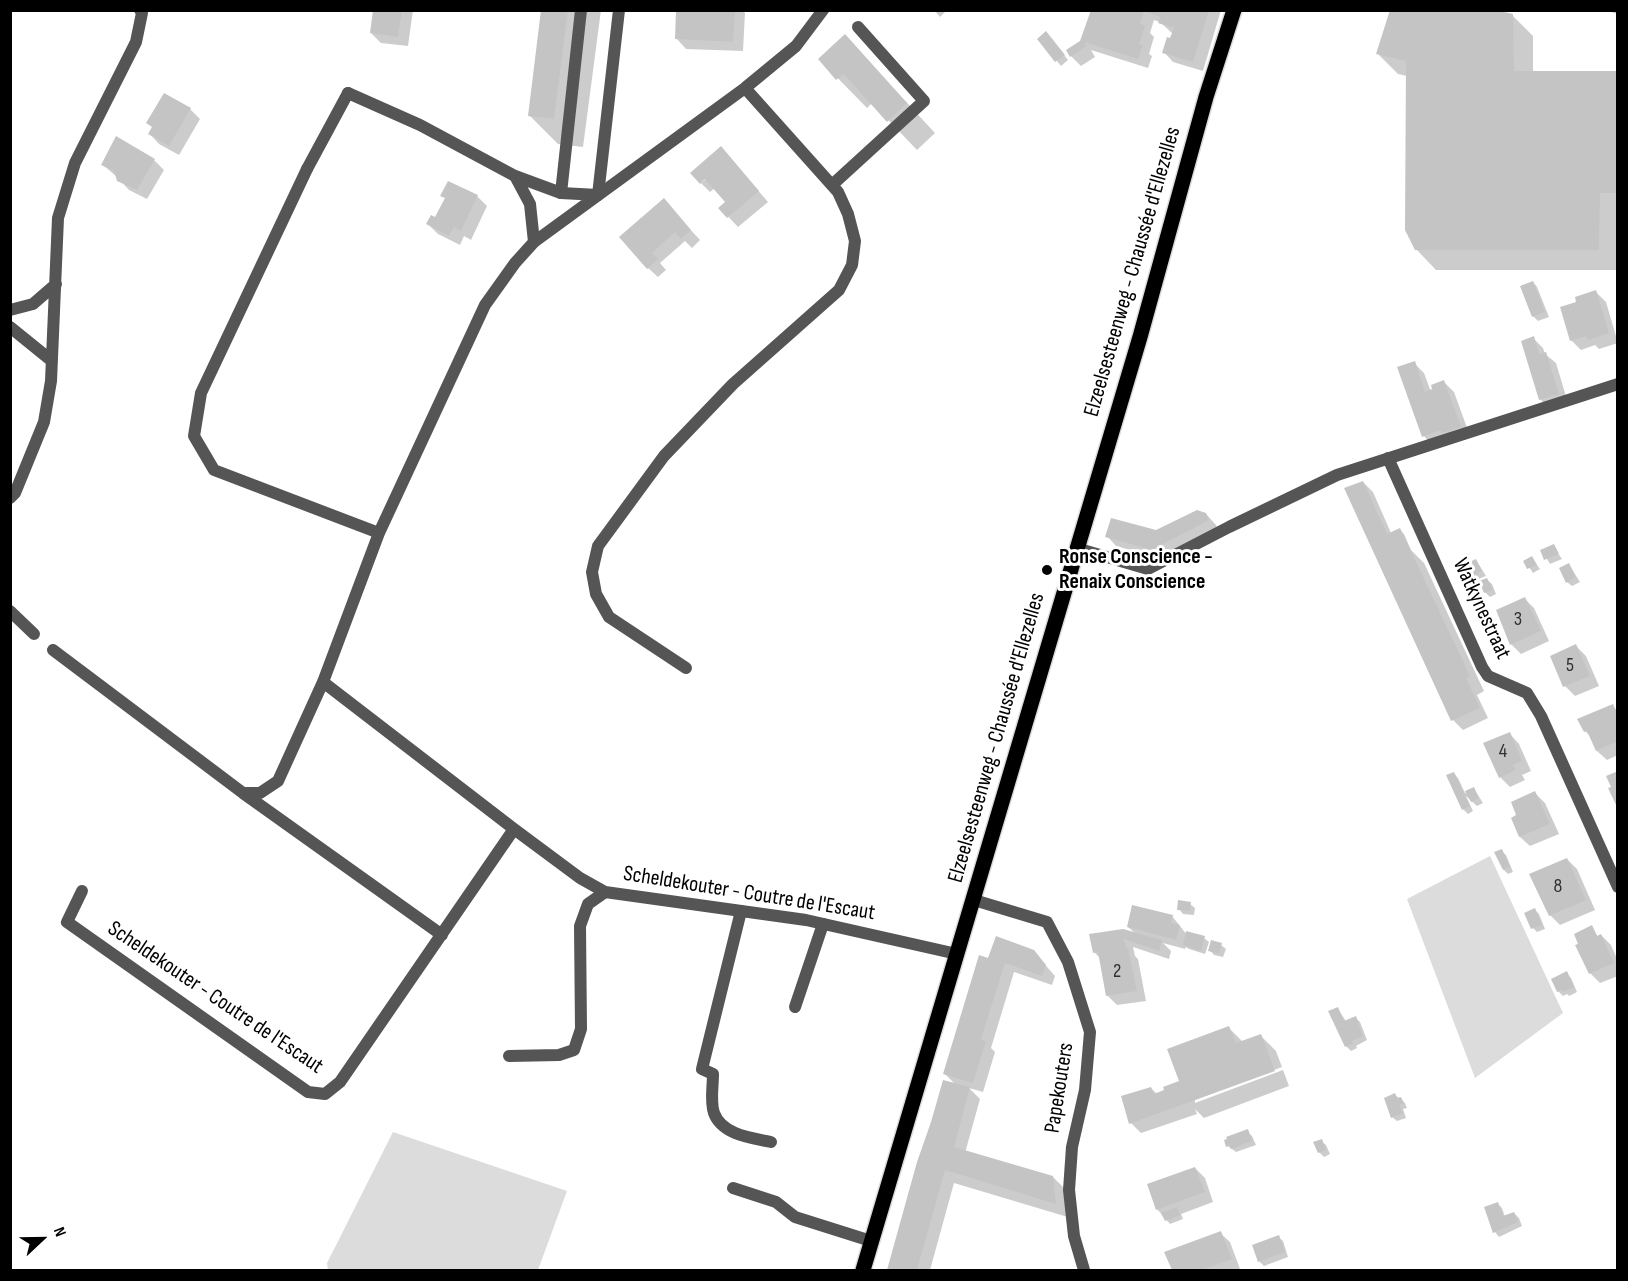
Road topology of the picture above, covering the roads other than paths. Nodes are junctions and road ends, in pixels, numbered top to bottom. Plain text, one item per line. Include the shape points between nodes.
1 (581, 10) edge
2 (619, 10) edge
3 (823, 10) edge
4 (1234, 10) edge
5 (142, 11) edge
6 (858, 27) dead end
7 (745, 88) junction
8 (515, 176) junction
9 (832, 185) junction
10 (561, 193) junction
11 (598, 195) junction
12 (534, 242) junction
13 (56, 284) junction
14 (10, 310) edge
15 (10, 327) edge
16 (52, 361) junction
17 (1617, 384) edge
18 (1388, 458) junction
19 (10, 498) edge
20 (379, 533) junction
21 (1076, 548) junction
22 (10, 611) edge
23 (34, 634) dead end
24 (53, 650) dead end
25 (686, 668) dead end
26 (322, 682) junction
27 (243, 793) junction
28 (514, 829) junction
29 (1617, 888) edge
30 (82, 891) dead end
31 (605, 892) junction
32 (974, 900) junction
33 (741, 911) junction
34 (823, 924) junction
35 (442, 935) junction
36 (957, 954) junction
37 (795, 1007) dead end
38 (509, 1056) dead end
39 (771, 1142) dead end
40 (733, 1188) dead end
41 (871, 1241) junction
42 (862, 1270) edge
43 (1084, 1270) edge

1 - 10 street
2 - 11 street
3 - 7 street via 796,46
4 - 21 main road, Elzeelsesteenweg - Chaussée d'Ellezelles
5 - 13 street via 136,42 75,163 58,218
6 - 9 street via 924,101
7 - 9 street
7 - 11 street
8 - 10 street
8 - 12 street via 530,204
8 - 20 street via 420,125 348,93 307,169 201,393 194,436 214,470
9 - 25 street via 848,214 855,241 852,265 839,290 733,384 664,456 598,546 592,572 596,594 609,617
10 - 11 street
11 - 12 street
12 - 20 street via 485,305
13 - 14 street via 33,304
13 - 16 street
15 - 16 street
16 - 19 street via 44,422
17 - 18 street
18 - 21 street via 1337,475 1148,569
18 - 29 street, Watkynestraat via 1482,667 1488,676 1527,693 1541,716
20 - 26 street
21 - 32 main road, Elzeelsesteenweg - Chaussée d'Ellezelles
22 - 23 street
24 - 27 street
26 - 27 street via 278,781 260,793
26 - 28 street, Scheldekouter - Coutre de l'Escaut
27 - 35 street
28 - 31 street, Scheldekouter - Coutre de l'Escaut
28 - 35 street, Scheldekouter - Coutre de l'Escaut
30 - 35 street, Scheldekouter - Coutre de l'Escaut via 67,922 308,1092 325,1094 340,1082
31 - 33 street, Scheldekouter - Coutre de l'Escaut
31 - 38 street, Scheldekouter - Coutre de l'Escaut via 588,904 580,926 580,1029 574,1050 558,1055
32 - 36 main road, Elzeelsesteenweg - Chaussée d'Ellezelles
32 - 43 street, Papekouters via 1047,922 1068,962 1090,1032 1069,1190 1074,1236
33 - 34 street, Scheldekouter - Coutre de l'Escaut
33 - 39 street via 702,1069 713,1074 714,1113 722,1125 738,1135
34 - 36 street, Scheldekouter - Coutre de l'Escaut
34 - 37 street
36 - 41 main road, Elzeelsesteenweg - Chaussée d'Ellezelles
40 - 41 street via 776,1202 795,1217
41 - 42 main road, Elzeelsesteenweg - Chaussée d'Ellezelles

